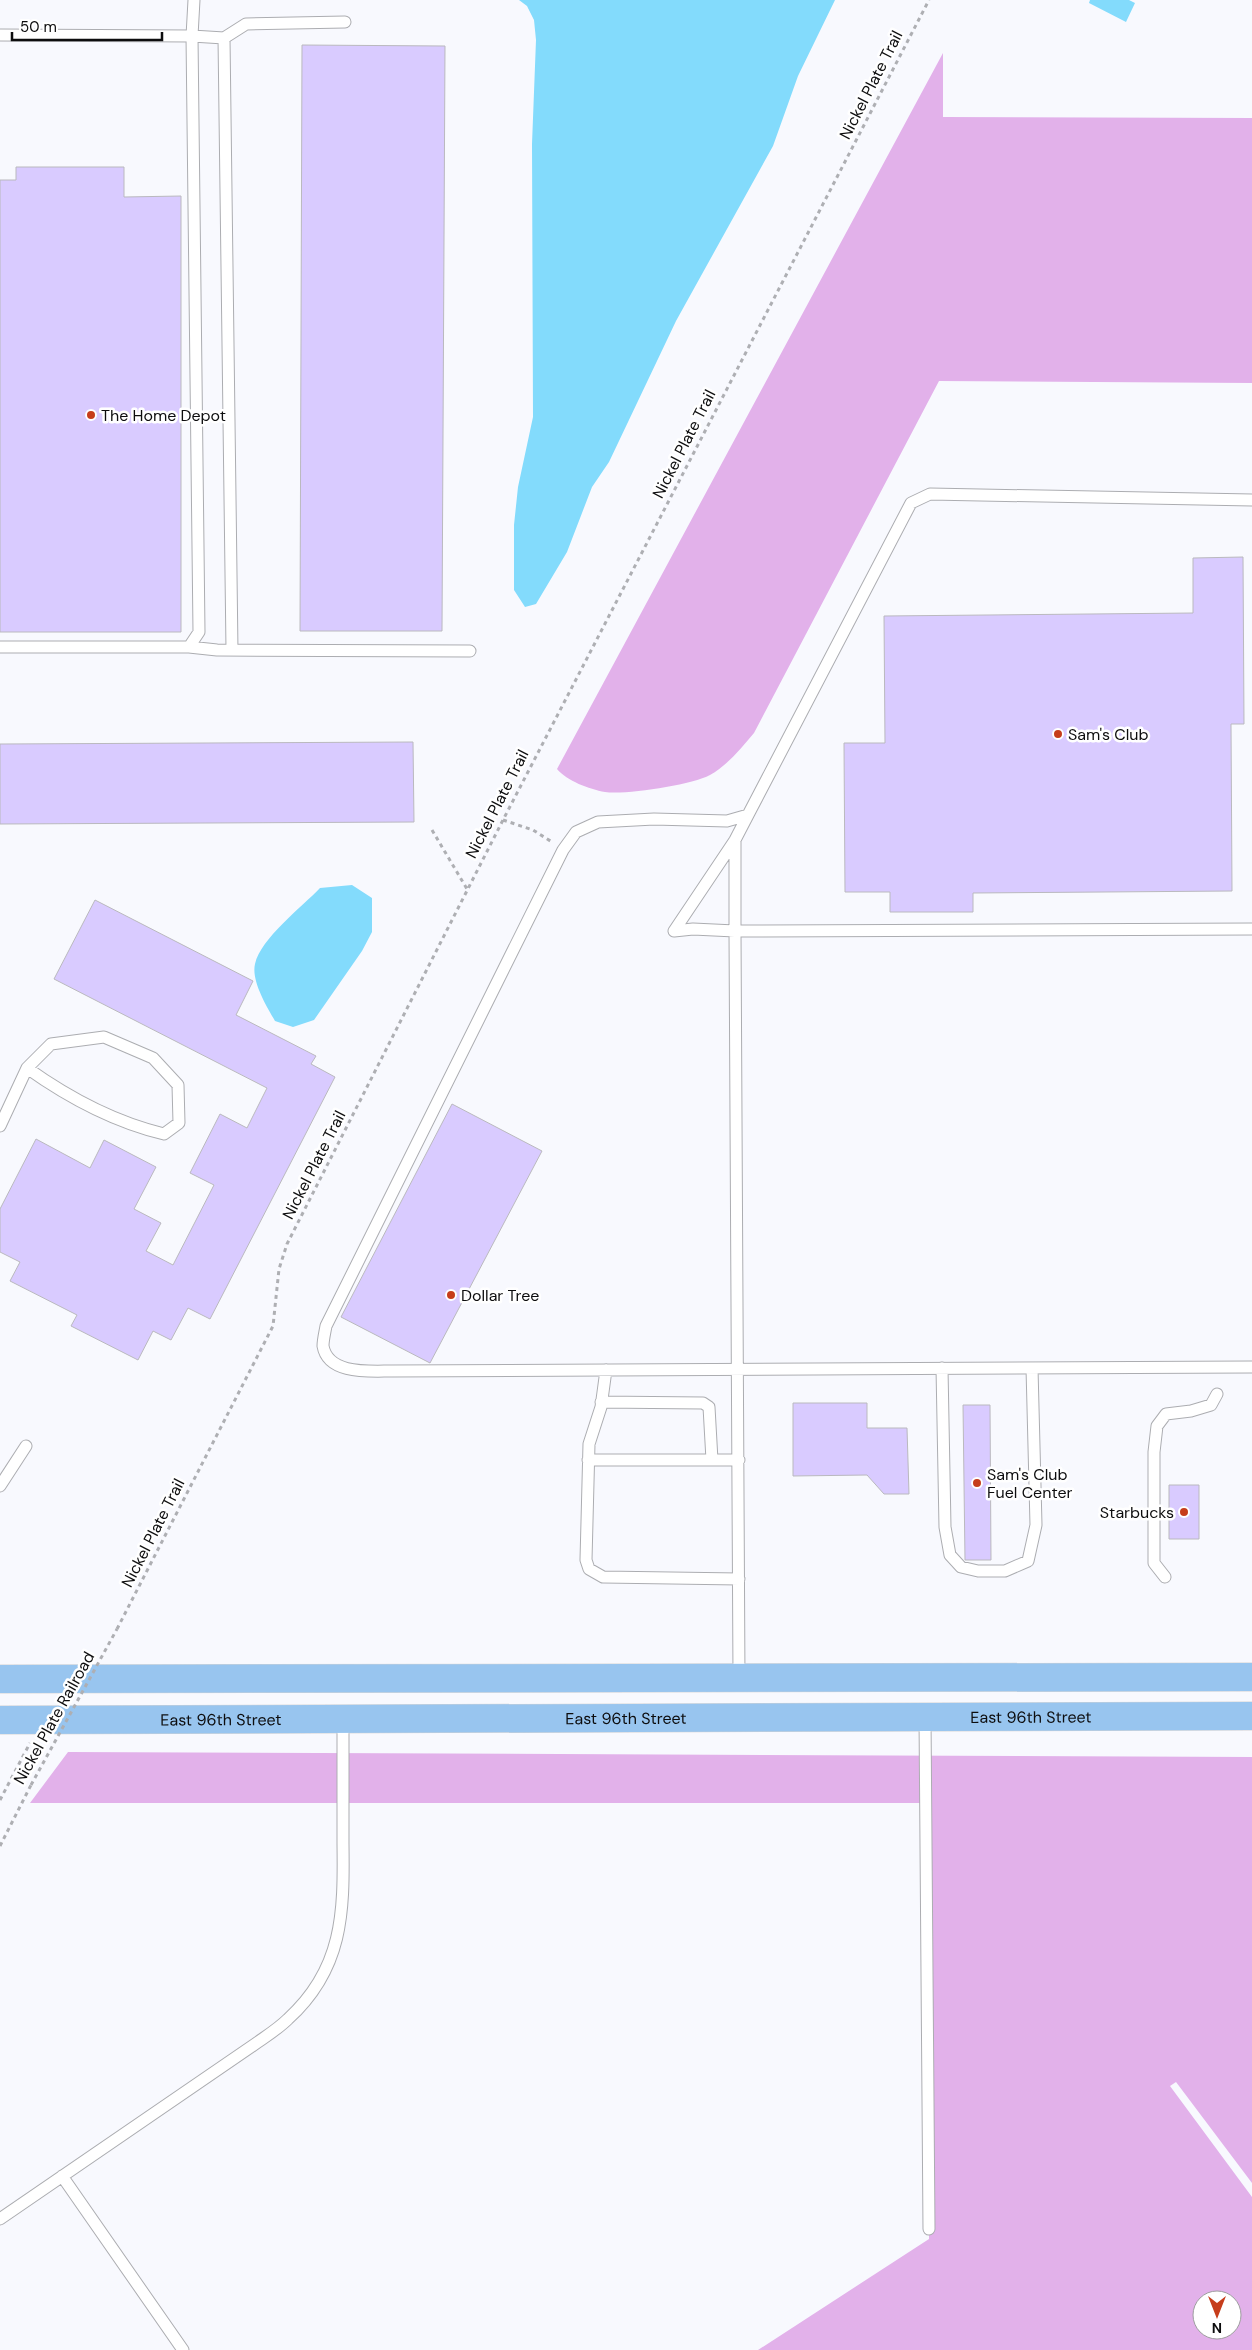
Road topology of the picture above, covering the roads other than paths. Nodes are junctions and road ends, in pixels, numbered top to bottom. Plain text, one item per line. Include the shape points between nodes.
1 (194, 0) edge
2 (345, 22) dead end
3 (0, 35) edge
4 (192, 36) junction
5 (224, 38) junction
6 (1252, 500) edge
7 (199, 632) junction
8 (0, 647) edge
9 (189, 647) junction
10 (217, 650) junction
11 (232, 650) junction
12 (470, 651) dead end
13 (748, 815) junction
14 (735, 840) junction
15 (1252, 929) edge
16 (735, 931) junction
17 (27, 1068) junction
18 (0, 1126) edge
19 (1252, 1367) edge
20 (942, 1368) junction
21 (1032, 1368) junction
22 (606, 1370) junction
23 (739, 1370) junction
24 (1217, 1394) dead end
25 (602, 1402) junction
26 (26, 1446) dead end
27 (588, 1460) junction
28 (712, 1460) junction
29 (739, 1460) junction
30 (0, 1486) edge
31 (1165, 1577) dead end
32 (740, 1580) junction
33 (1252, 1677) edge
34 (0, 1678) edge
35 (576, 1678) junction
36 (740, 1678) junction
37 (925, 1716) junction
38 (1252, 1716) edge
39 (343, 1719) junction
40 (0, 1720) edge
41 (62, 2176) junction
42 (0, 2219) edge
43 (929, 2229) dead end
44 (183, 2350) edge

1 - 4 lane
2 - 5 lane via 246,24
3 - 4 lane
4 - 5 lane
4 - 7 lane
5 - 11 lane
6 - 13 lane via 930,494 911,504
7 - 9 lane
7 - 10 lane
8 - 9 lane
9 - 10 lane
10 - 11 lane
11 - 12 lane
13 - 14 lane
13 - 22 lane via 727,821 654,819 598,822 576,832 563,850 326,1326 323,1346 333,1362 352,1370
14 - 16 lane
14 - 16 lane via 674,932
15 - 16 lane
16 - 23 lane
17 - 17 lane via 51,1044 104,1037 153,1058 178,1085 179,1123 164,1134 132,1127 58,1090
17 - 18 lane
19 - 21 lane
20 - 21 lane
20 - 21 lane via 945,1527 950,1555 961,1568 1005,1571 1028,1562 1036,1525
20 - 23 lane
22 - 23 lane
22 - 25 lane
23 - 29 lane
24 - 31 lane via 1211,1405 1166,1414 1157,1426 1154,1563
25 - 27 lane via 589,1444
25 - 28 lane via 703,1402 709,1406
26 - 30 lane
27 - 28 lane
27 - 32 lane via 586,1560 595,1574 603,1577
28 - 29 lane
29 - 32 lane
32 - 36 lane
33 - 36 main road
34 - 35 main road
35 - 36 main road
35 - 39 main road via 488,1694 354,1697 346,1702
37 - 38 main road, East 96th Street
37 - 39 main road, East 96th Street
37 - 43 lane
39 - 40 main road, East 96th Street
39 - 41 lane via 343,1911 335,1947 309,1996 288,2019
41 - 42 lane
41 - 44 lane

